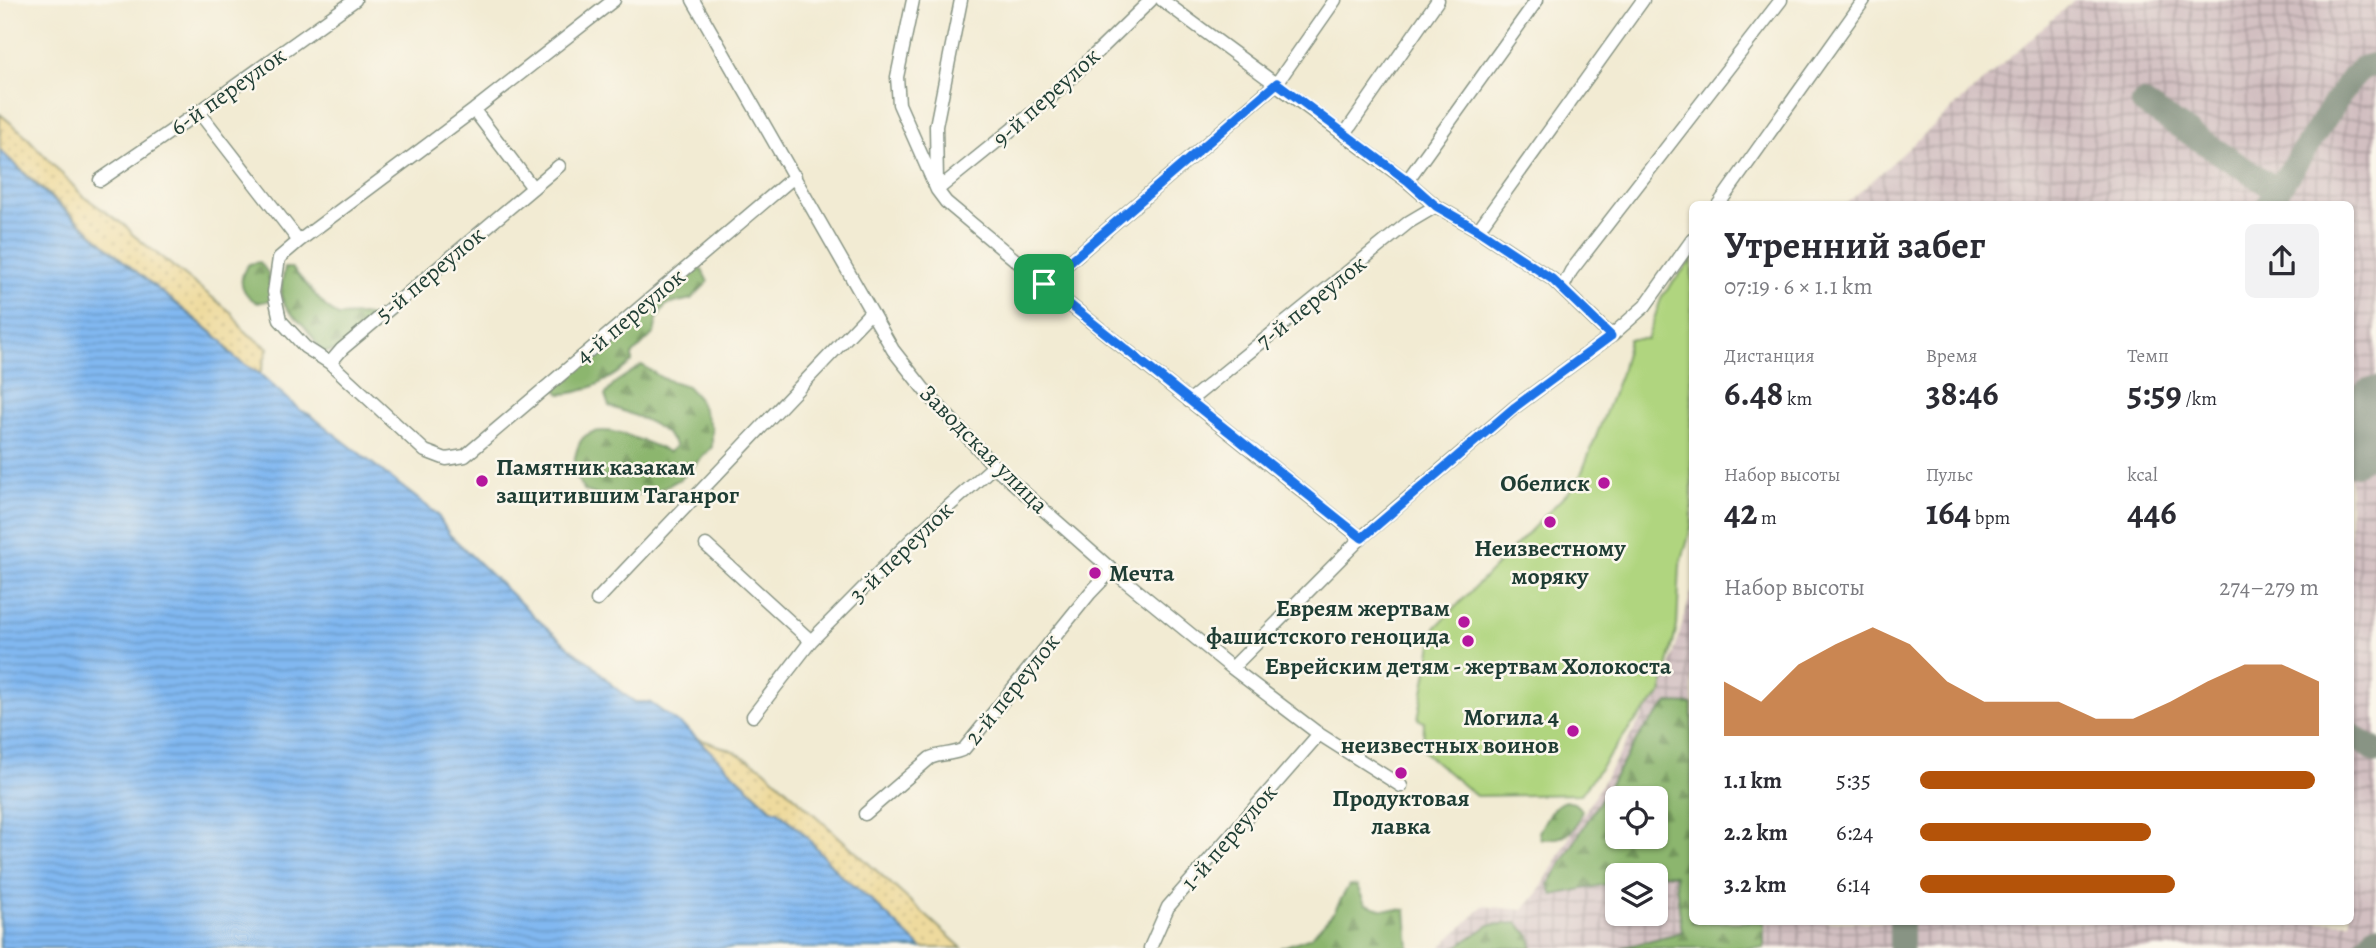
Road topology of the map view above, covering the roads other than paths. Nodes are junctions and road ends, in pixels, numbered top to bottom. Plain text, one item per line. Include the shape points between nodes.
1 (355, 0) edge
2 (614, 0) edge
3 (693, 0) edge
4 (913, 0) edge
5 (961, 0) edge
6 (1151, 0) edge
7 (1162, 0) edge
8 (1335, 0) edge
9 (1437, 0) edge
10 (1537, 0) edge
11 (1643, 0) edge
12 (1781, 0) edge
13 (1864, 0) edge
14 (1277, 83) junction
15 (474, 110) junction
16 (199, 112) junction
17 (1344, 135) junction
18 (559, 166) dead end
19 (795, 176) junction
20 (100, 180) dead end
21 (1408, 181) junction
22 (533, 188) junction
23 (937, 190) junction
24 (1721, 201) edge
25 (1436, 206) junction
26 (1478, 230) junction
27 (299, 241) junction
28 (1689, 244) edge
29 (1044, 284) junction
30 (1562, 289) junction
31 (871, 312) junction
32 (1611, 336) junction
33 (330, 363) junction
34 (1189, 401) junction
35 (994, 466) junction
36 (1362, 538) junction
37 (706, 545) dead end
38 (1112, 570) junction
39 (597, 600) dead end
40 (811, 641) junction
41 (1232, 668) junction
42 (753, 716) dead end
43 (1319, 734) junction
44 (1401, 786) dead end
45 (865, 814) dead end
46 (1150, 948) edge

1 - 16 street, 6-й переулок
2 - 15 street
3 - 19 street, Заводская улица
4 - 23 street via 897,77 899,104
5 - 23 street via 936,126
6 - 23 street, 9-й переулок via 1047,101
7 - 14 street
8 - 14 street
9 - 17 street
10 - 21 street
11 - 26 street
12 - 30 street via 1571,271
13 - 24 street
14 - 17 street
14 - 29 street
15 - 22 street
15 - 27 street
16 - 20 street, 6-й переулок
16 - 27 street
17 - 21 street
18 - 22 street, 5-й переулок
19 - 31 street, Заводская улица
19 - 33 street, 4-й переулок via 465,456 446,460 425,451
21 - 25 street
22 - 33 street, 5-й переулок
23 - 29 street
25 - 26 street
25 - 34 street, 7-й переулок via 1409,222
26 - 30 street
27 - 33 street via 279,258 274,292 280,320 305,347
28 - 32 street via 1645,306
29 - 34 street
30 - 32 street
31 - 35 street, Заводская улица via 910,373
31 - 39 street
32 - 36 street via 1515,407
34 - 36 street
35 - 38 street, Заводская улица
35 - 40 street, 3-й переулок via 913,538
36 - 41 street
37 - 40 street
38 - 41 street, Заводская улица
38 - 45 street, 2-й переулок via 964,749 930,758
40 - 42 street, 3-й переулок
41 - 43 street, Заводская улица
43 - 44 street, Заводская улица
43 - 46 street, 1-й переулок via 1168,907

